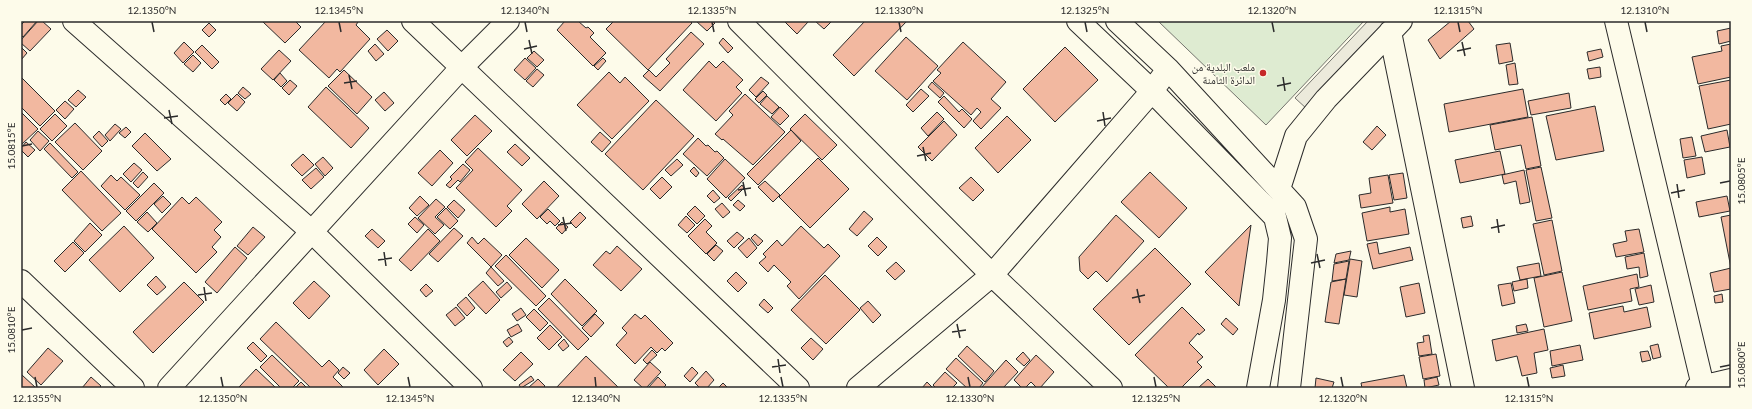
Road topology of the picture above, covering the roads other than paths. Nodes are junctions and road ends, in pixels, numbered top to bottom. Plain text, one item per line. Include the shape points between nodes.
1 (74, 21) edge
2 (413, 21) edge
3 (508, 21) edge
4 (739, 21) edge
5 (1078, 21) edge
6 (1117, 21) edge
7 (1616, 21) edge
8 (1395, 27) edge
9 (462, 67) junction
10 (1168, 70) junction
11 (1152, 90) junction
12 (1279, 189) junction
13 (311, 231) junction
14 (992, 275) junction
15 (21, 281) edge
16 (1731, 380) edge
17 (1700, 387) edge
18 (133, 388) edge
19 (169, 388) edge
20 (471, 388) edge
21 (798, 388) edge
22 (858, 388) edge
23 (1111, 388) edge
24 (1258, 388) edge
25 (1289, 388) edge
26 (1463, 388) edge

1 - 13 street
2 - 9 street
3 - 9 street
4 - 14 street
5 - 11 street
6 - 10 street
7 - 17 street
8 - 12 street via 1326,99 1296,136
8 - 26 street
9 - 13 street
9 - 21 street
10 - 11 street
10 - 12 street
11 - 14 street
11 - 24 street via 1275,217 1280,238 1278,262 1274,300
12 - 25 street via 1295,207 1306,239
13 - 19 street
13 - 20 street
14 - 22 street
14 - 23 street
15 - 18 street
16 - 17 street

